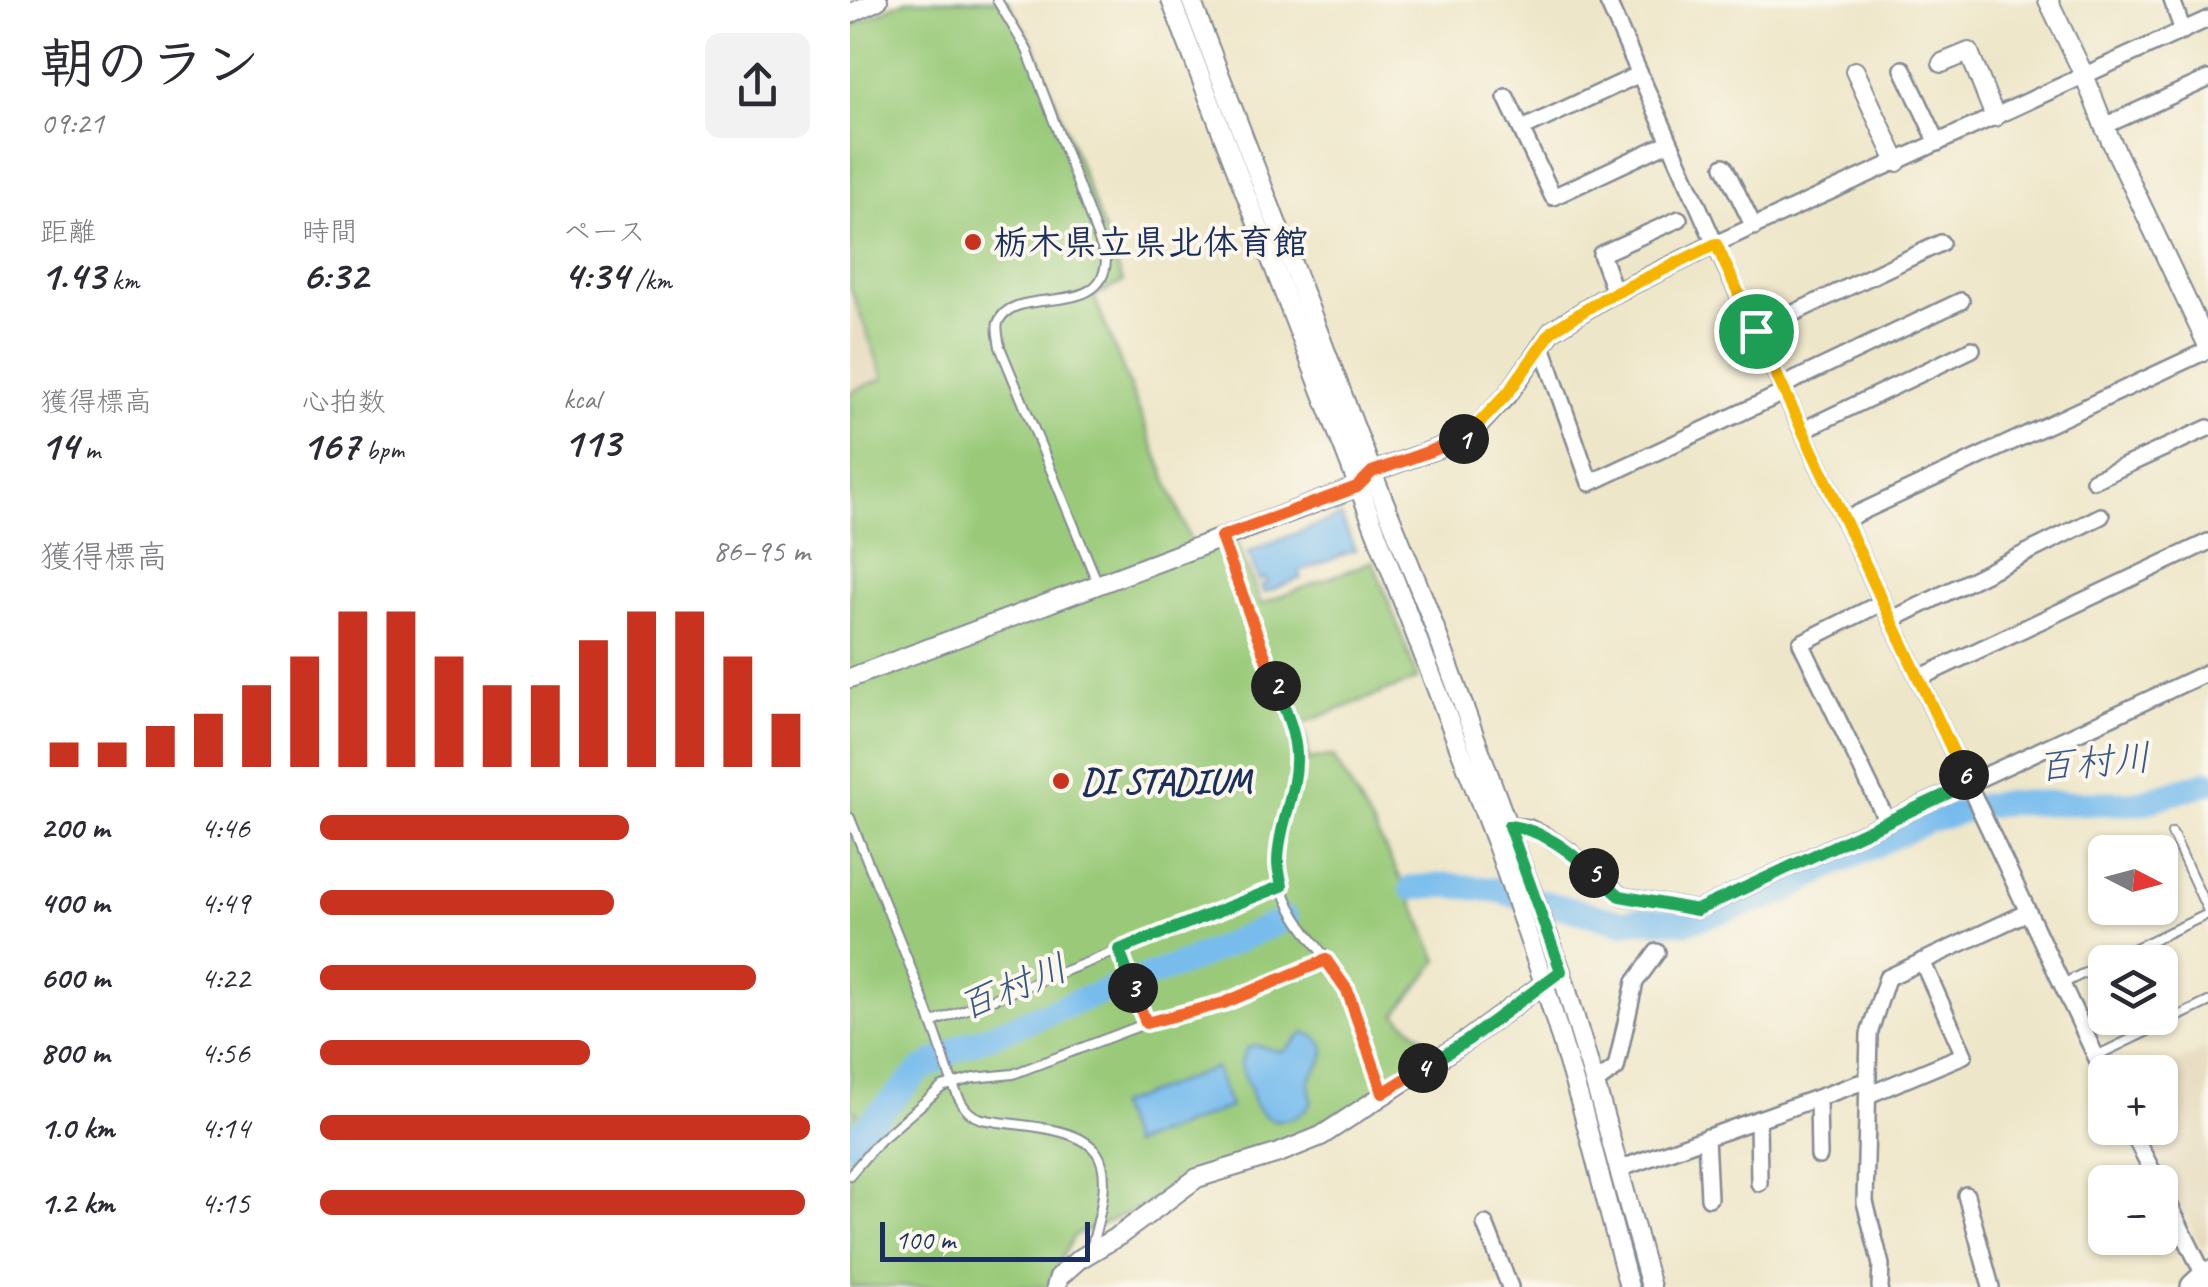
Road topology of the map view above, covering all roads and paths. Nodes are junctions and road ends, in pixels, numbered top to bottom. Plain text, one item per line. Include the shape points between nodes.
1 (878, 0) edge
2 (997, 0) edge
3 (1171, 0) edge
4 (1192, 0) edge
5 (1607, 0) edge
6 (2048, 0) edge
7 (2172, 0) edge
8 (850, 14) edge
9 (2208, 20) edge
10 (2183, 31) junction
11 (1942, 64) dead end
12 (1903, 69) dead end
13 (1856, 71) dead end
14 (1640, 74) junction
15 (2084, 77) junction
16 (2208, 79) edge
17 (1506, 97) dead end
18 (1995, 117) junction
19 (2104, 126) junction
20 (1522, 129) junction
21 (1670, 142) junction
22 (1938, 143) junction
23 (1897, 162) junction
24 (1724, 166) dead end
25 (1679, 219) dead end
26 (1754, 227) junction
27 (1941, 243) dead end
28 (1716, 244) junction
29 (1615, 293) junction
30 (1960, 300) dead end
31 (1756, 331) junction
32 (1542, 346) junction
33 (2208, 348) edge
34 (1972, 349) dead end
35 (1783, 389) junction
36 (2208, 428) edge
37 (1803, 430) junction
38 (1372, 472) junction
39 (2094, 480) dead end
40 (1357, 487) junction
41 (2101, 516) dead end
42 (1844, 520) junction
43 (1221, 537) junction
44 (2208, 542) edge
45 (1098, 586) junction
46 (1883, 602) junction
47 (1891, 620) junction
48 (2208, 672) edge
49 (850, 678) edge
50 (1919, 678) junction
51 (1971, 790) junction
52 (850, 818) edge
53 (1887, 822) junction
54 (1509, 826) junction
55 (2172, 833) dead end
56 (1282, 886) junction
57 (2028, 912) junction
58 (2208, 912) edge
59 (2142, 945) edge
60 (1119, 950) junction
61 (1658, 952) dead end
62 (1326, 960) junction
63 (1922, 961) junction
64 (1561, 971) junction
65 (2088, 972) edge
66 (1544, 983) junction
67 (2062, 984) junction
68 (2208, 1002) edge
69 (931, 1023) junction
70 (1146, 1023) junction
71 (2096, 1055) edge
72 (2098, 1055) edge
73 (1595, 1083) junction
74 (952, 1084) junction
75 (1863, 1089) junction
76 (1383, 1093) junction
77 (1818, 1098) junction
78 (1758, 1119) junction
79 (1706, 1138) junction
80 (1819, 1156) dead end
81 (1619, 1168) junction
82 (850, 1175) edge
83 (1759, 1183) dead end
84 (1966, 1194) dead end
85 (1709, 1198) dead end
86 (1485, 1224) dead end
87 (2178, 1225) edge
88 (1090, 1252) junction
89 (2204, 1280) edge
90 (1056, 1287) edge
91 (1510, 1287) edge
92 (1629, 1287) edge
93 (1652, 1287) edge
94 (1880, 1287) edge
95 (1991, 1287) edge

1 - 8 street
2 - 45 lane via 1028,50 1106,259 1102,280 1086,292 1012,307 997,326
3 - 40 street
4 - 38 street
5 - 14 street
6 - 15 street
7 - 10 street
9 - 10 street
10 - 15 street
11 - 18 street via 1969,52
12 - 22 street
13 - 23 street
14 - 20 street
14 - 21 street
15 - 18 street
15 - 19 street
16 - 19 street
17 - 20 street
18 - 22 street
19 - 33 street
20 - 21 street via 1553,197
21 - 28 street
22 - 23 street
23 - 26 street
24 - 26 street
25 - 29 street via 1600,254
26 - 28 street
27 - 31 street
28 - 29 street
28 - 31 street
29 - 32 street via 1552,331
30 - 35 street
31 - 35 street
32 - 35 street via 1590,483
32 - 38 street via 1467,438
33 - 42 street
34 - 37 street
35 - 37 street
36 - 39 street
37 - 42 street
38 - 40 street
38 - 54 street
40 - 43 street
40 - 66 street
41 - 47 street
42 - 46 street
43 - 45 street
43 - 56 lane via 1294,736 1294,783 1278,862
44 - 50 street
45 - 49 street
46 - 47 street
46 - 53 street via 1801,643
47 - 50 street
48 - 51 street
50 - 51 street
51 - 53 street
51 - 57 street
52 - 69 lane
53 - 54 street via 1697,910 1620,896 1558,844 1529,828
54 - 64 street
55 - 58 lane
56 - 60 lane
56 - 62 lane
57 - 63 street
57 - 67 street
58 - 59 lane
60 - 69 lane
60 - 70 lane
61 - 73 street via 1635,982 1616,1068
62 - 70 lane via 1224,1003
62 - 76 lane via 1347,990
63 - 75 street via 1886,978 1869,1034
63 - 75 street via 1964,1055
64 - 66 street
64 - 73 street
65 - 67 lane
66 - 76 street
66 - 92 street
67 - 71 street
68 - 72 lane
69 - 74 lane
70 - 74 lane via 1014,1074
73 - 81 street
74 - 82 lane via 877,1144
74 - 88 lane via 966,1112 981,1120 1060,1132 1096,1151 1104,1180
75 - 77 street
75 - 94 street via 1865,1202
76 - 88 street via 1320,1136 1197,1178
77 - 78 street
77 - 80 street
78 - 79 street
78 - 83 street
79 - 81 street
79 - 85 street
81 - 93 street
84 - 95 street
86 - 91 street
87 - 89 street
88 - 90 street

